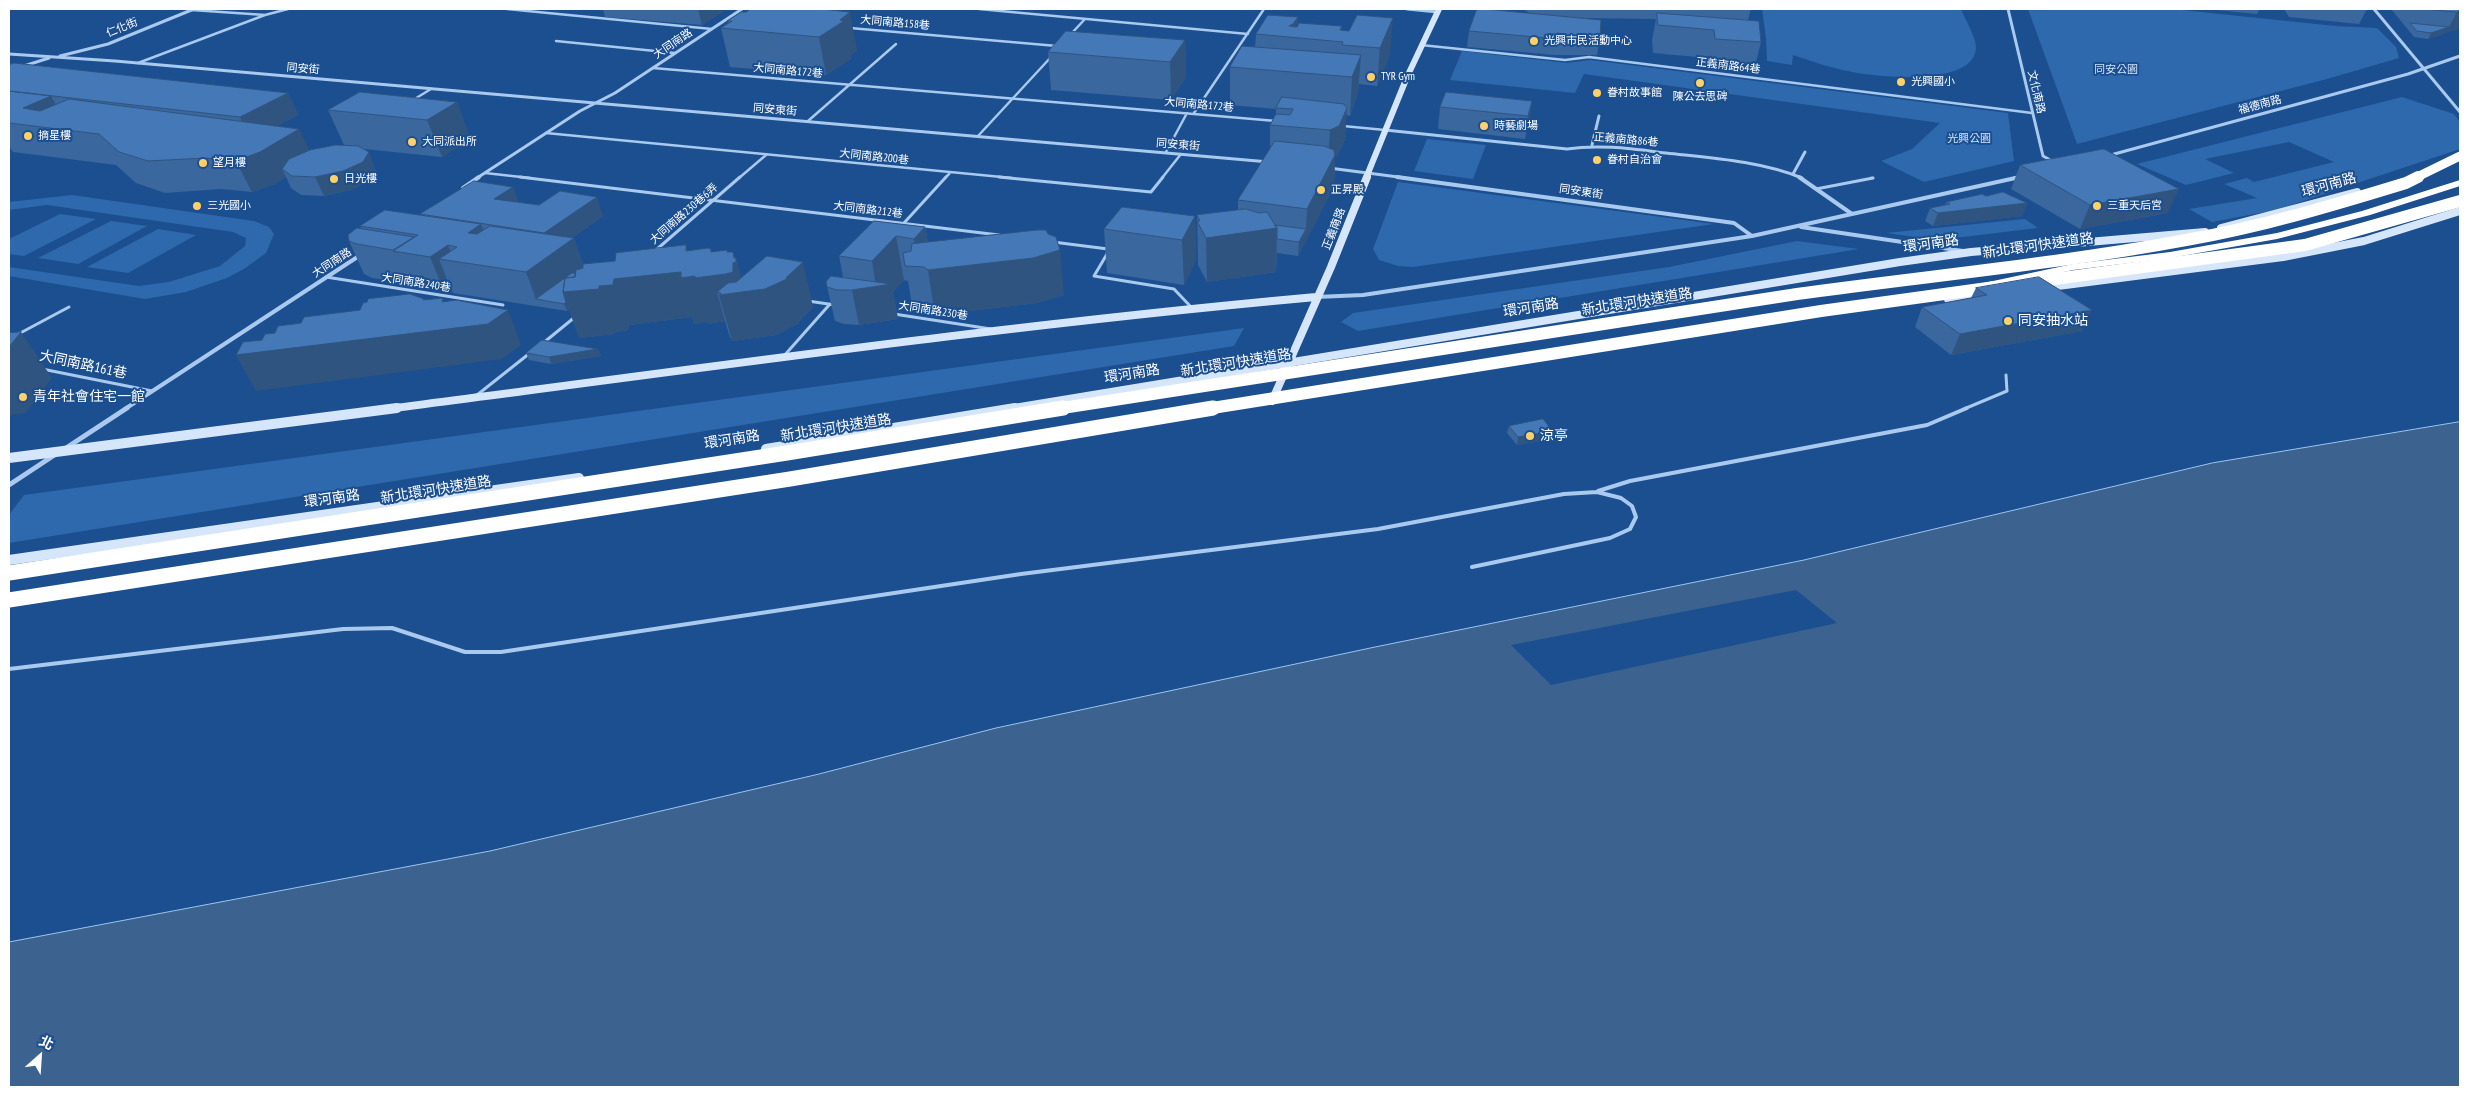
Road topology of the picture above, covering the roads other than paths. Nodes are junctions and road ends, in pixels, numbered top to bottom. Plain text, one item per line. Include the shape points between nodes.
1 (193, 9) edge
2 (288, 9) edge
3 (507, 9) edge
4 (742, 9) edge
5 (979, 9) edge
6 (1264, 9) edge
7 (1407, 9) edge
8 (2008, 9) edge
9 (2374, 9) edge
10 (1439, 10) edge
11 (265, 14) junction
12 (728, 18) junction
13 (738, 19) edge
14 (1085, 19) junction
15 (846, 28) dead end
16 (712, 29) junction
17 (1248, 34) junction
18 (1066, 39) edge
19 (556, 41) dead end
20 (896, 44) dead end
21 (1421, 45) junction
22 (675, 53) junction
23 (9, 54) edge
24 (2460, 56) edge
25 (54, 57) junction
26 (138, 63) junction
27 (18, 68) edge
28 (653, 68) junction
29 (2425, 69) junction
30 (849, 86) junction
31 (431, 89) junction
32 (1011, 100) junction
33 (596, 103) junction
34 (406, 104) edge
35 (2460, 112) edge
36 (1187, 113) junction
37 (2032, 113) junction
38 (1194, 114) junction
39 (1599, 116) dead end
40 (808, 121) junction
41 (1280, 121) edge
42 (1338, 126) edge
43 (1386, 130) junction
44 (546, 133) junction
45 (978, 136) junction
46 (1592, 145) junction
47 (1166, 152) junction
48 (1805, 152) dead end
49 (1181, 154) junction
50 (766, 156) junction
51 (2106, 157) edge
52 (2460, 158) edge
53 (1270, 162) edge
54 (2056, 164) edge
55 (1319, 167) edge
56 (1368, 172) junction
57 (485, 173) junction
58 (949, 174) junction
59 (1794, 174) junction
60 (2025, 176) dead end
61 (1873, 178) dead end
62 (2460, 182) edge
63 (461, 189) edge
64 (1816, 189) junction
65 (713, 199) junction
66 (2460, 201) edge
67 (2460, 210) edge
68 (1852, 214) junction
69 (903, 223) junction
70 (1798, 226) junction
71 (897, 231) edge
72 (1002, 236) edge
73 (1752, 236) junction
74 (1051, 242) edge
75 (365, 252) edge
76 (1971, 252) junction
77 (650, 255) edge
78 (326, 278) junction
79 (1963, 291) junction
80 (2018, 291) edge
81 (1999, 293) edge
82 (837, 297) edge
83 (1316, 297) junction
84 (802, 300) dead end
85 (830, 304) junction
86 (503, 305) edge
87 (840, 306) edge
88 (69, 307) dead end
89 (1192, 308) junction
90 (583, 310) edge
91 (887, 313) dead end
92 (1001, 330) junction
93 (9, 339) edge
94 (781, 358) junction
95 (1289, 362) junction
96 (38, 368) dead end
97 (2006, 374) dead end
98 (152, 391) junction
99 (474, 398) junction
100 (1272, 401) junction
101 (60, 452) junction
102 (9, 458) edge
103 (9, 485) edge
104 (1597, 492) junction
105 (9, 560) edge
106 (1472, 567) dead end
107 (9, 573) edge
108 (9, 601) edge
109 (9, 669) edge

1 - 11 lane
1 - 25 street, 仁化街 via 108,44
2 - 11 lane
3 - 16 lane
4 - 12 street, 大同南路
5 - 14 lane
6 - 17 lane
7 - 10 street
8 - 37 street, 文化南路
9 - 29 street
10 - 21 street, 正義南路
11 - 26 lane
12 - 13 lane
12 - 16 street, 大同南路
14 - 17 lane
14 - 18 lane
15 - 32 lane, 大同南路158巷 via 1060,46
16 - 22 street, 大同南路
17 - 38 lane
19 - 22 lane
20 - 30 lane
21 - 37 lane, 正義南路64巷 via 1565,60 1589,57
21 - 43 street, 正義南路
22 - 28 street, 大同南路
23 - 25 street, 同安街
24 - 29 street, 福德南路
25 - 26 street, 同安街
25 - 27 street
26 - 31 street, 同安街
28 - 30 lane, 大同南路172巷
28 - 33 street, 大同南路
29 - 35 street
29 - 51 street, 福德南路
30 - 32 lane, 大同南路172巷
30 - 40 lane
31 - 33 street, 同安街
31 - 34 lane
32 - 36 lane, 大同南路172巷
32 - 45 lane
33 - 40 street, 同安東街
33 - 44 street, 大同南路
36 - 38 lane, 大同南路172巷
36 - 47 lane
37 - 54 street, 文化南路 via 2043,156
38 - 41 lane, 大同南路172巷
39 - 46 street
40 - 45 street, 同安東街
42 - 43 lane
43 - 46 street, 正義南路86巷 via 1567,149
43 - 56 street, 正義南路
44 - 50 lane, 大同南路200巷
44 - 57 street, 大同南路
45 - 47 street, 同安東街
46 - 59 street, 正義南路86巷 via 1710,158 1776,168
47 - 49 street, 同安東街
48 - 59 street
49 - 53 street, 同安東街
49 - 58 lane, 大同南路200巷 via 1151,192
50 - 58 lane, 大同南路200巷
50 - 65 lane, 大同南路230巷6弄
52 - 76 street, 環河南路 via 2430,173 2207,231
52 - 107 highway, 新北環河快速道路, bridge via 2406,183 2309,212 2180,241 2055,261 1790,295 1312,368
55 - 56 street, 同安東街
56 - 73 street, 同安東街 via 1734,223
56 - 83 street, 正義南路
57 - 63 street, 大同南路
57 - 65 lane, 大同南路212巷
58 - 69 lane
59 - 64 street, 正義南路86巷
60 - 68 street
61 - 64 lane
62 - 79 highway, bridge via 2366,213 2277,236 2170,255 2073,267
64 - 68 street, 正義南路86巷
65 - 69 lane, 大同南路212巷
65 - 77 lane, 大同南路230巷6弄
66 - 79 highway, bridge via 2305,245 2139,270
67 - 80 street via 2364,241 2283,257
68 - 70 street
69 - 71 lane
69 - 72 lane, 大同南路212巷
70 - 73 street
70 - 76 street
73 - 83 street via 1363,295
74 - 89 lane via 1110,249 1094,276 1174,290
75 - 78 street, 大同南路
76 - 95 street, 環河南路
78 - 86 lane, 大同南路240巷
78 - 98 street, 大同南路
79 - 108 highway, bridge via 1821,310
81 - 100 street via 1779,320
82 - 85 lane
83 - 89 street
83 - 95 street, 正義南路
84 - 85 lane
85 - 87 lane
85 - 94 lane
88 - 93 lane
89 - 92 street
90 - 99 lane
91 - 92 lane, 大同南路230巷
92 - 94 street
94 - 99 street
95 - 100 street, 正義南路
95 - 105 street, 環河南路 via 684,462
96 - 98 lane, 大同南路161巷
97 - 104 lane via 2007,391 1927,425 1630,481
98 - 101 street, 大同南路
99 - 101 street
100 - 108 street
101 - 102 street
101 - 103 street, 大同南路
104 - 106 lane via 1621,498 1632,506 1636,517 1630,528 1610,538
104 - 109 lane via 1564,494 1378,529 1021,574 502,652 465,652 392,628 343,629

